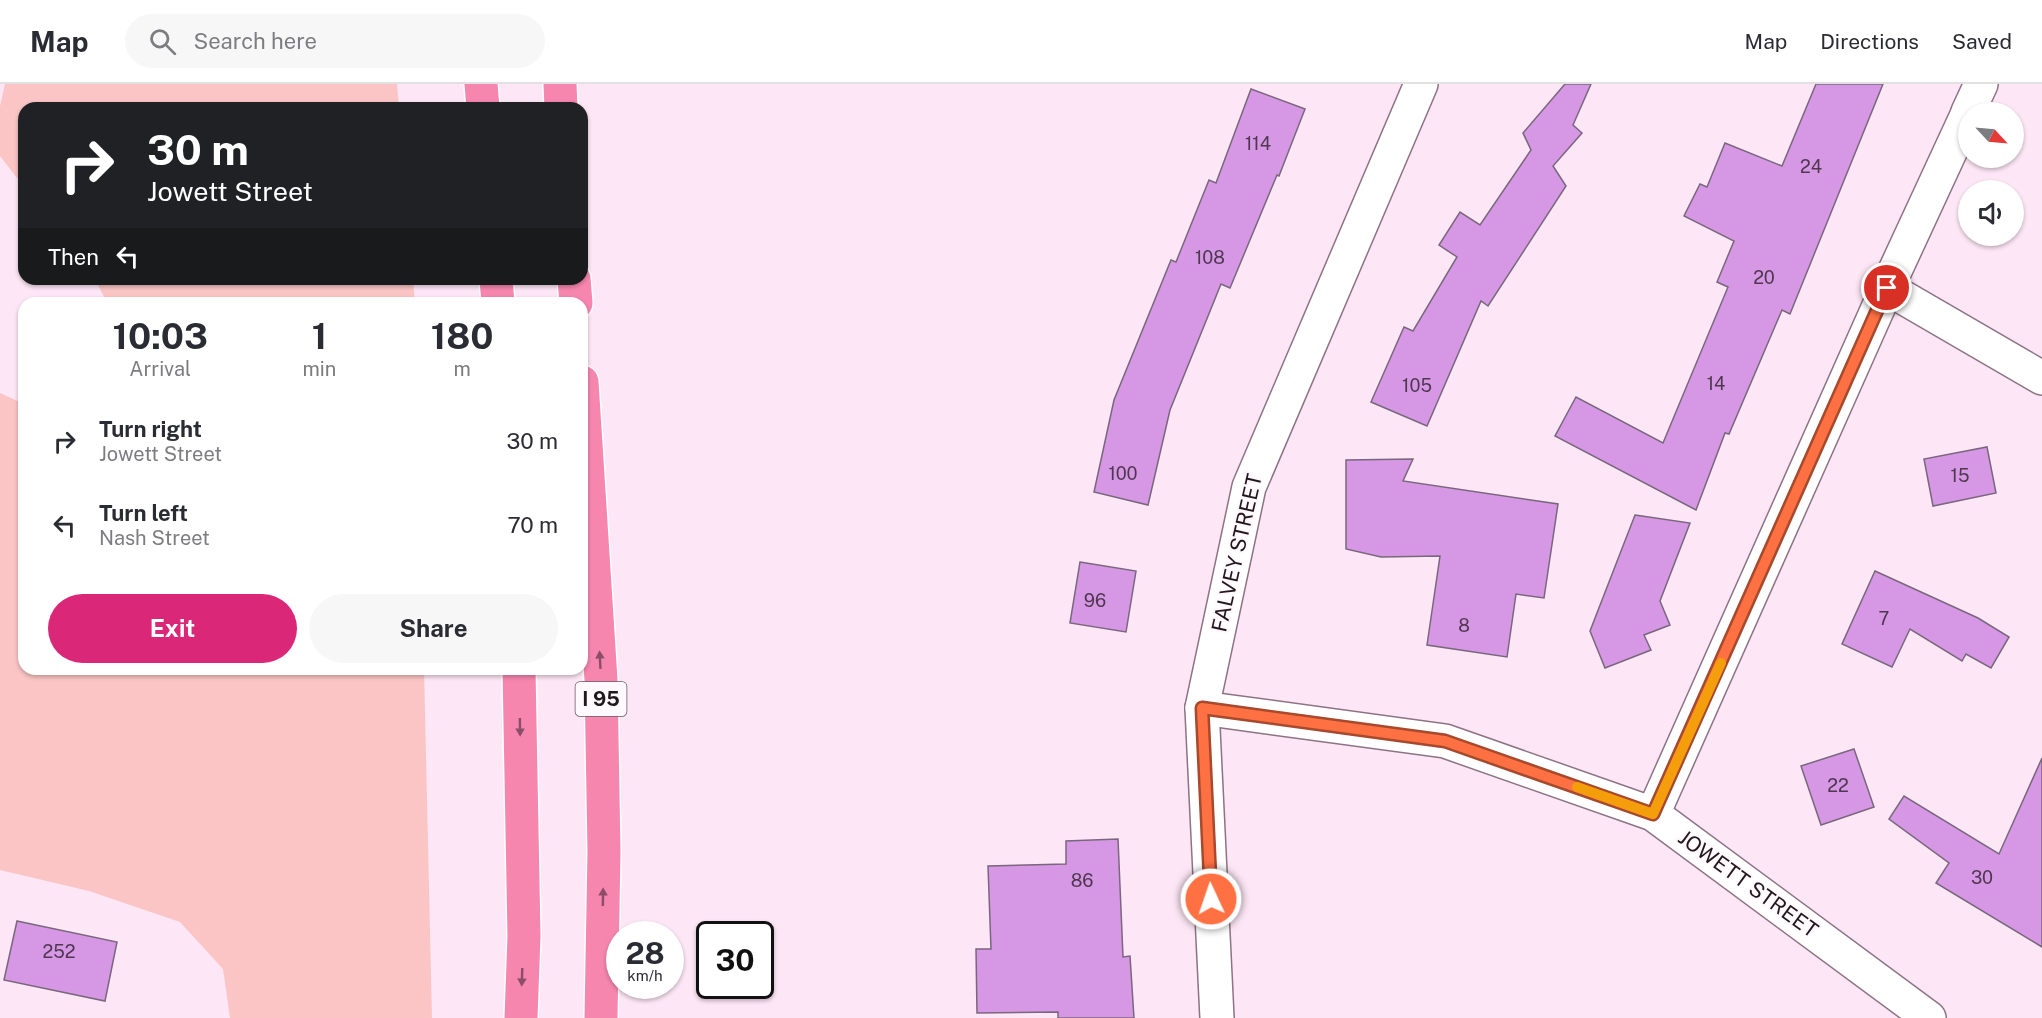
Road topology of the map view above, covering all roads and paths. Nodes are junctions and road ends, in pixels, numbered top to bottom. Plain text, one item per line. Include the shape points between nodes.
1 (481, 84) edge
2 (560, 84) edge
3 (1421, 84) edge
4 (1982, 84) edge
5 (482, 102) edge
6 (561, 102) edge
7 (1973, 102) edge
8 (1958, 135) edge
9 (1887, 288) junction
10 (2042, 378) edge
11 (588, 475) edge
12 (519, 675) edge
13 (1202, 708) junction
14 (1653, 814) junction
15 (521, 1018) edge
16 (601, 1018) edge
17 (1217, 1018) edge
18 (1929, 1018) edge

1 - 5 highway
2 - 6 highway
3 - 13 street, FALVEY STREET via 1249,487
4 - 7 street
8 - 9 street
9 - 10 street
9 - 14 street
16 -> 11 highway, I 95 via 601,680
12 -> 15 highway via 524,936
13 - 14 street, JOWETT STREET via 1445,741
13 - 17 street, FALVEY STREET
14 - 18 street, JOWETT STREET

